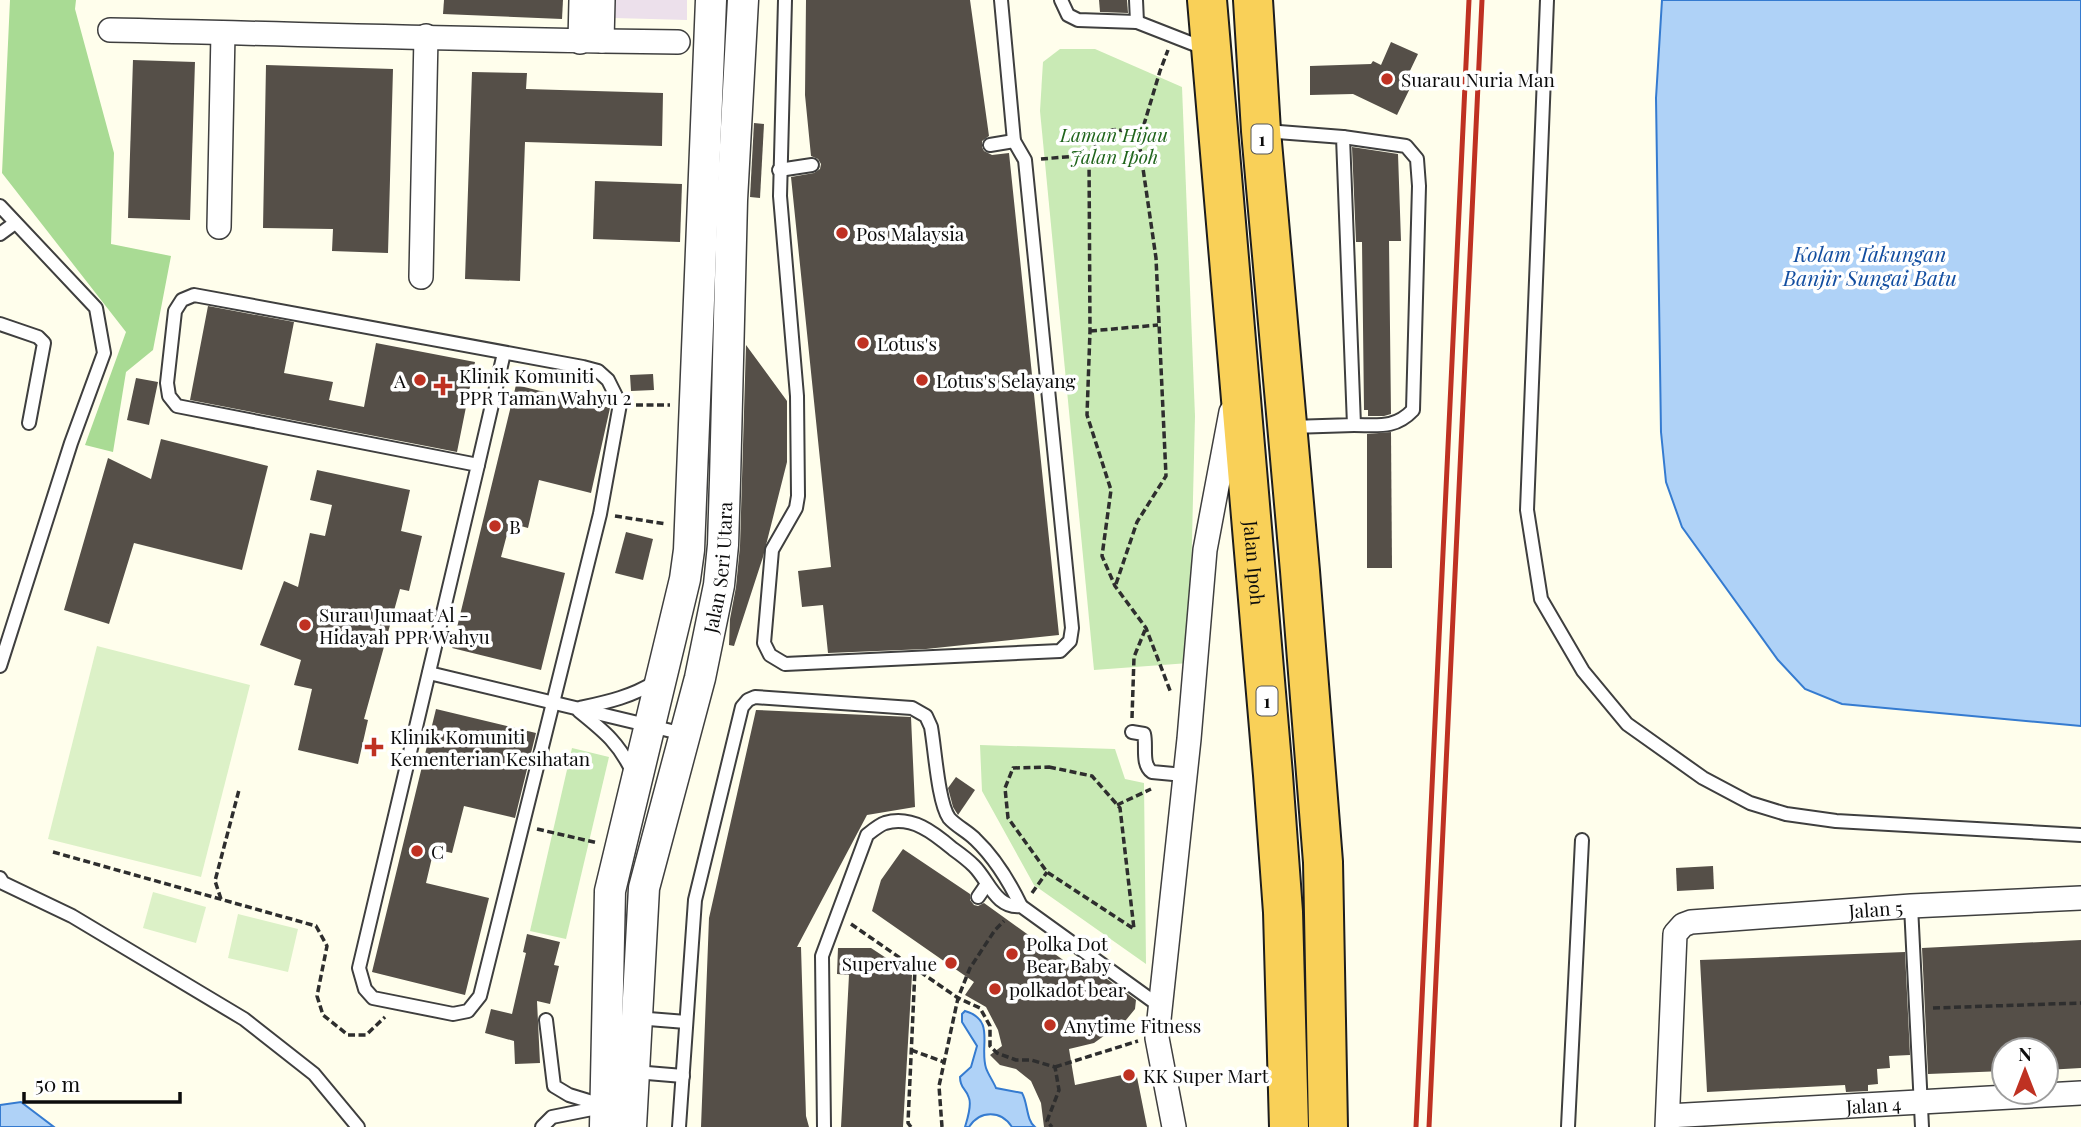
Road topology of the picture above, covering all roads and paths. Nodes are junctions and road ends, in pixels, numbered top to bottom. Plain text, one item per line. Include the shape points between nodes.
1 (581, 0) edge
2 (603, 0) edge
3 (711, 0) edge
4 (743, 0) edge
5 (785, 0) edge
6 (1001, 0) edge
7 (1061, 0) edge
8 (1136, 0) edge
9 (1207, 0) edge
10 (1547, 0) edge
11 (1256, 1) edge
12 (1137, 22) junction
13 (110, 30) dead end
14 (223, 33) junction
15 (1174, 35) junction
16 (425, 36) junction
17 (591, 41) junction
18 (678, 42) dead end
19 (1210, 51) junction
20 (1261, 131) junction
21 (1343, 137) junction
22 (1014, 141) junction
23 (1139, 141) junction
24 (990, 145) dead end
25 (1089, 155) junction
26 (1025, 160) junction
27 (812, 165) dead end
28 (779, 170) junction
29 (0, 206) edge
30 (15, 223) junction
31 (219, 227) dead end
32 (0, 234) edge
33 (421, 277) dead end
34 (0, 324) edge
35 (1158, 325) junction
36 (1090, 331) junction
37 (504, 353) junction
38 (1240, 367) junction
39 (674, 405) dead end
40 (643, 406) dead end
41 (29, 423) dead end
42 (1354, 425) junction
43 (1287, 427) junction
44 (478, 465) junction
45 (634, 519) dead end
46 (668, 524) dead end
47 (1115, 586) junction
48 (1146, 628) junction
49 (0, 666) edge
50 (429, 673) junction
51 (661, 678) junction
52 (552, 702) junction
53 (576, 708) junction
54 (649, 726) junction
55 (1132, 732) joint
56 (684, 734) junction
57 (1189, 739) junction
58 (1184, 775) junction
59 (636, 781) junction
60 (239, 790) dead end
61 (1132, 798) dead end
62 (1117, 805) junction
63 (522, 825) junction
64 (2081, 835) edge
65 (1583, 840) dead end
66 (621, 846) junction
67 (53, 852) dead end
68 (1047, 872) junction
69 (0, 878) edge
70 (987, 884) junction
71 (1037, 888) dead end
72 (978, 897) dead end
73 (2081, 898) edge
74 (221, 900) junction
75 (1021, 906) junction
76 (1911, 906) junction
77 (848, 922) dead end
78 (995, 930) dead end
79 (915, 968) junction
80 (958, 998) junction
81 (2081, 1003) edge
82 (399, 1004) junction
83 (1161, 1007) junction
84 (1916, 1008) junction
85 (622, 1018) junction
86 (546, 1020) dead end
87 (686, 1022) junction
88 (1133, 1042) dead end
89 (911, 1050) junction
90 (944, 1062) junction
91 (1055, 1067) junction
92 (620, 1070) junction
93 (683, 1076) junction
94 (2081, 1093) edge
95 (1921, 1102) junction
96 (605, 1116) edge
97 (1667, 1121) edge
98 (358, 1127) edge
99 (542, 1127) edge
100 (631, 1127) edge
101 (679, 1127) edge
102 (824, 1127) edge
103 (911, 1127) edge
104 (942, 1127) edge
105 (1052, 1127) edge
106 (1174, 1127) edge
107 (1289, 1127) edge
108 (1328, 1127) edge
109 (1569, 1127) edge
110 (1922, 1127) edge

1 - 17 street
2 - 17 street
3 - 51 street, Jalan Seri Utara via 689,550
4 - 56 street, Jalan Seri Utara via 732,200 723,545 700,678
5 - 28 lane
6 - 22 lane
7 - 12 lane via 1068,15 1078,20
8 - 12 lane
9 - 19 highway, Jalan Ipoh / 1
10 - 64 lane via 1527,510 1541,599 1583,671 1627,724 1703,778 1750,803 1836,821
11 - 20 highway, 1
12 - 15 lane
13 - 14 street
14 - 16 street
14 - 31 street
15 - 19 lane
15 - 23 path
16 - 17 street
16 - 33 street
17 - 18 street
19 - 38 highway, Jalan Ipoh / 1
20 - 21 lane
20 - 43 highway, 1
21 - 42 lane
21 - 42 lane via 1406,146 1417,159 1419,186 1413,410 1404,420 1387,425
22 - 24 lane
22 - 26 lane
23 - 25 path via 1129,132 1114,130 1100,135
23 - 35 path via 1156,258
25 - 26 path
25 - 36 path
26 - 28 lane via 1070,640 1060,651 785,664 770,655 764,643 772,550 798,496 797,396
27 - 28 lane
29 - 30 lane
30 - 32 lane
30 - 49 lane via 96,308 104,353
34 - 41 lane via 44,343
35 - 36 path
35 - 47 path via 1166,476 1136,522
36 - 47 path via 1087,415 1111,490 1102,556
37 - 44 lane
37 - 44 lane via 194,295 182,300 175,312 167,383 177,406
37 - 52 lane via 598,371 620,404 600,514
38 - 57 street via 1205,550
38 - 107 highway, Jalan Ipoh / 1 via 1282,898
39 - 40 path
42 - 43 lane
43 - 108 highway, 1 via 1323,862
44 - 50 lane
45 - 46 path
47 - 48 path
48 - 55 path via 1134,657
48 - 57 path
50 - 52 lane
50 - 82 lane via 359,968 373,998
51 - 53 lane via 620,699
51 - 54 street, Jalan Seri Utara
52 - 53 lane
52 - 63 lane
53 - 54 lane
53 - 59 lane via 623,752
54 - 56 lane
54 - 59 street, Jalan Seri Utara
55 - 58 lane via 1144,734 1148,770
56 - 85 street, Jalan Seri Utara via 644,888
57 - 58 street
58 - 83 street
59 - 66 street, Jalan Seri Utara
60 - 74 path via 215,881
61 - 62 path
62 - 68 path via 1134,929
62 - 68 path via 1092,776 1049,767 1013,768 1005,788 1008,818
63 - 66 path
63 - 82 lane via 480,996 468,1010 453,1014
65 - 109 lane
66 - 85 street, Jalan Seri Utara via 610,891
67 - 74 path
68 - 71 path
69 - 98 lane via 244,1019 314,1074
70 - 72 lane
70 - 75 lane via 996,897 1012,907
70 - 102 lane via 975,867 920,825 884,823 867,835 822,956
73 - 76 street, Jalan 5
74 - 82 path via 316,926 327,947 317,996 323,1015 348,1035 366,1035
75 - 83 lane
75 - 87 lane via 993,859 950,820 943,807 926,716 912,708 755,697 742,707 695,901
76 - 84 lane
76 - 97 street, Jalan 5 via 1683,925 1675,934
77 - 79 path
78 - 80 path via 970,968
79 - 80 path
79 - 89 path
80 - 90 path
80 - 91 path via 980,1008 990,1026 990,1046 997,1054
81 - 84 path
83 - 106 street via 1157,1038
84 - 95 lane
85 - 87 lane
85 - 92 street, Jalan Seri Utara
86 - 96 lane via 554,1086
87 - 93 lane
88 - 91 path
89 - 90 path
89 - 103 path
90 - 104 path via 939,1086
91 - 105 path via 1059,1090 1047,1121
92 - 93 lane
92 - 96 street, Jalan Seri Utara
92 - 100 street, Jalan Seri Utara
93 - 101 lane
94 - 95 street, Jalan 4
95 - 97 street, Jalan 4
95 - 110 lane
96 - 99 lane via 552,1117

